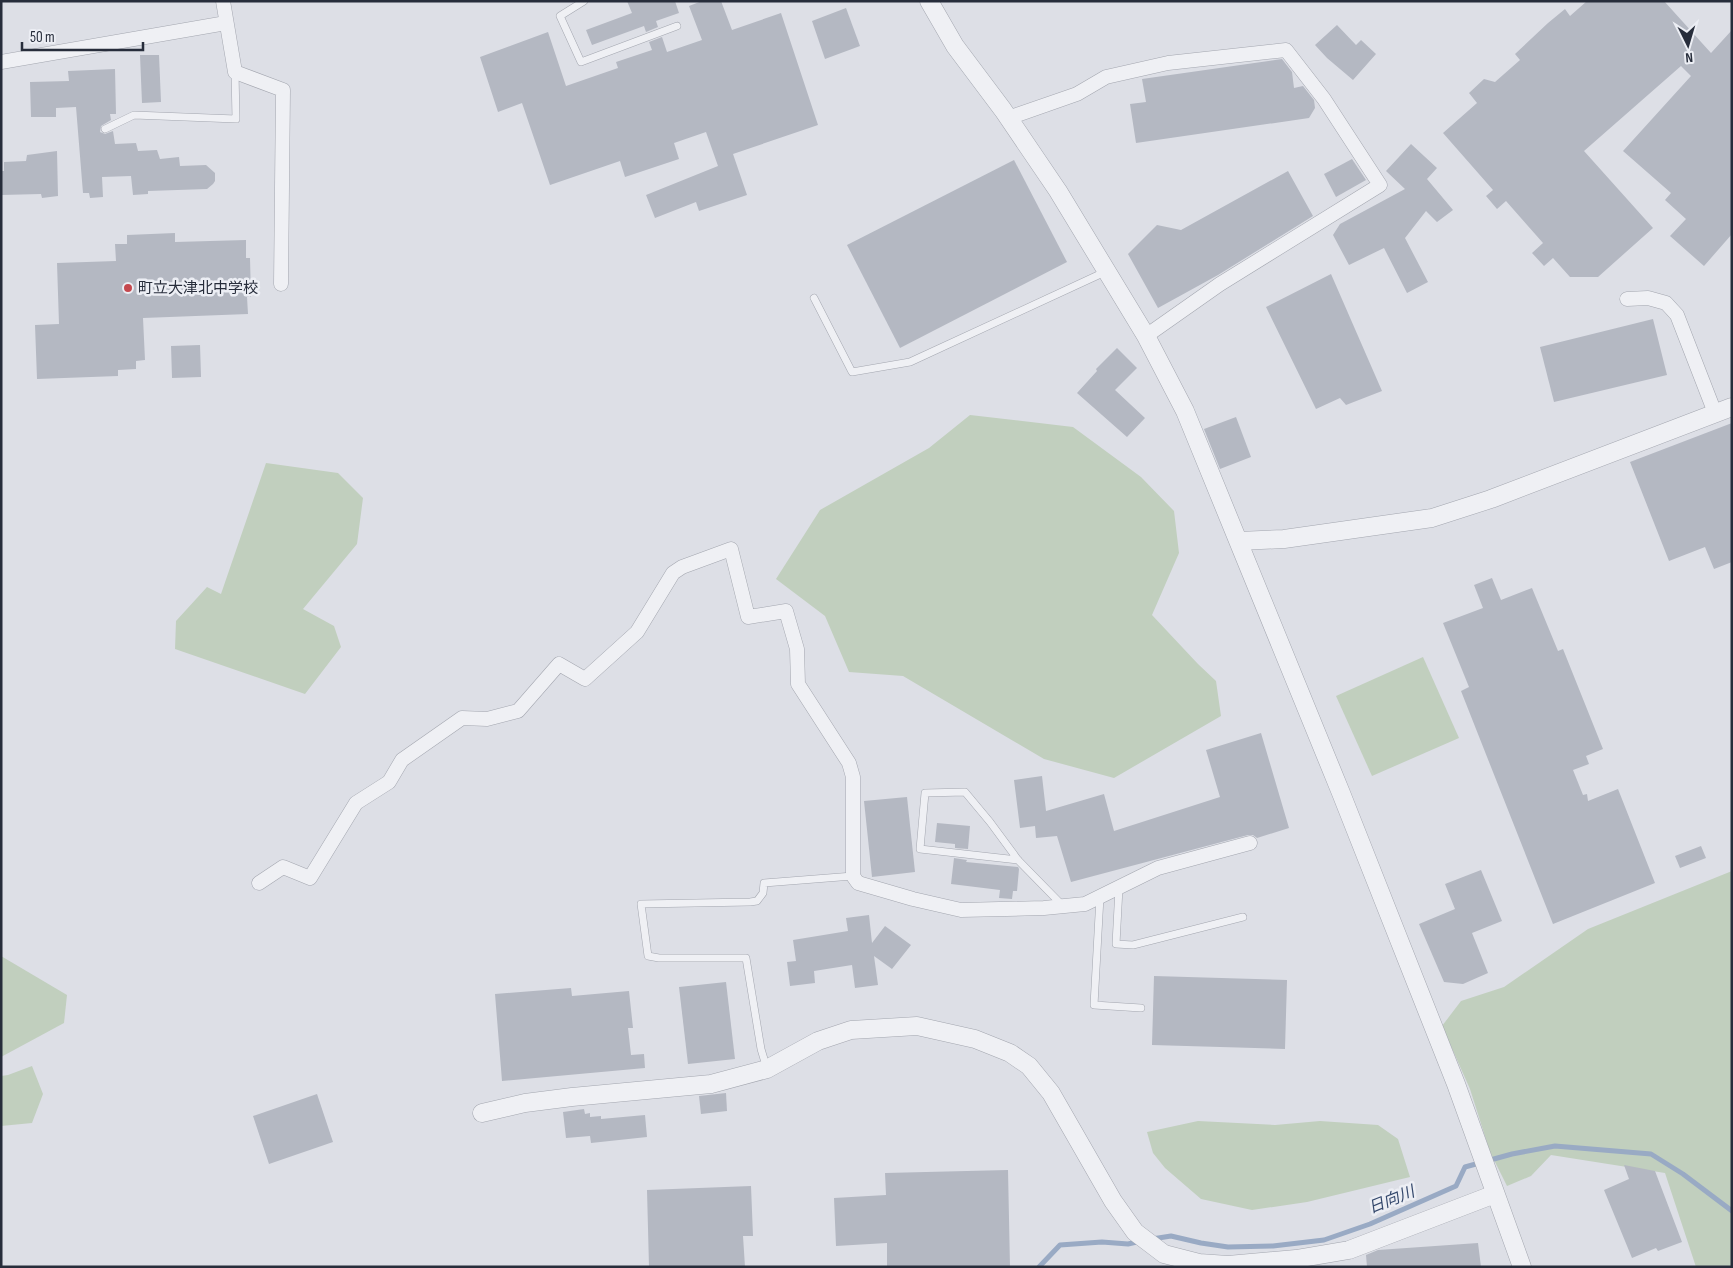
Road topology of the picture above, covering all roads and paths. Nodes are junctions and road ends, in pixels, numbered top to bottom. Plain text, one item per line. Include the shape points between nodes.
1 (223, 1) edge
2 (584, 1) edge
3 (929, 1) edge
4 (226, 23) junction
5 (677, 26) dead end
6 (1, 62) edge
7 (234, 72) junction
8 (1008, 118) junction
9 (105, 129) dead end
10 (1108, 271) junction
11 (281, 284) dead end
12 (814, 298) dead end
13 (1627, 299) dead end
14 (1146, 336) junction
15 (1724, 410) edge
16 (1239, 541) junction
17 (1250, 844) dead end
18 (1018, 860) junction
19 (853, 876) junction
20 (259, 883) dead end
21 (1119, 888) junction
22 (1100, 897) junction
23 (1063, 906) junction
24 (1243, 918) dead end
25 (1141, 1008) dead end
26 (767, 1069) junction
27 (482, 1112) dead end
28 (1495, 1194) junction
29 (1522, 1267) edge

1 - 4 street
2 - 5 lane via 560,16 581,62
3 - 8 street via 955,46
4 - 6 street
4 - 7 street
7 - 9 lane via 236,119 134,115
7 - 11 street via 284,90
8 - 10 street
8 - 14 street via 1077,94 1106,78 1168,63 1286,50 1324,99 1380,185 1220,284
10 - 12 lane via 910,362 852,372
10 - 14 street
13 - 15 street via 1648,298 1666,303 1676,315
14 - 16 street via 1185,411
15 - 16 street via 1432,518 1284,539
16 - 28 street via 1456,1084
17 - 21 street via 1158,868
18 - 18 lane via 920,849 925,793 965,792
18 - 23 lane
19 - 20 street via 853,777 850,764 798,684 797,649 786,611 748,617 731,549 673,573 637,632 585,679 559,664 518,711 487,719 462,718 402,760 389,782 356,803 310,878 283,867
19 - 23 street via 858,883 960,910
19 - 26 lane via 764,883 763,893 757,901 750,902 641,904 648,956 746,958
21 - 22 street
21 - 24 lane via 1116,944 1133,945
22 - 23 street via 1085,904
22 - 25 lane via 1094,1005
26 - 27 street via 711,1084 572,1097
26 - 28 street via 818,1041 852,1030 888,1027 917,1026 975,1039 1010,1053 1029,1066 1051,1093 1113,1201 1135,1232 1164,1254 1199,1263 1238,1264 1296,1259 1349,1250
28 - 29 street

